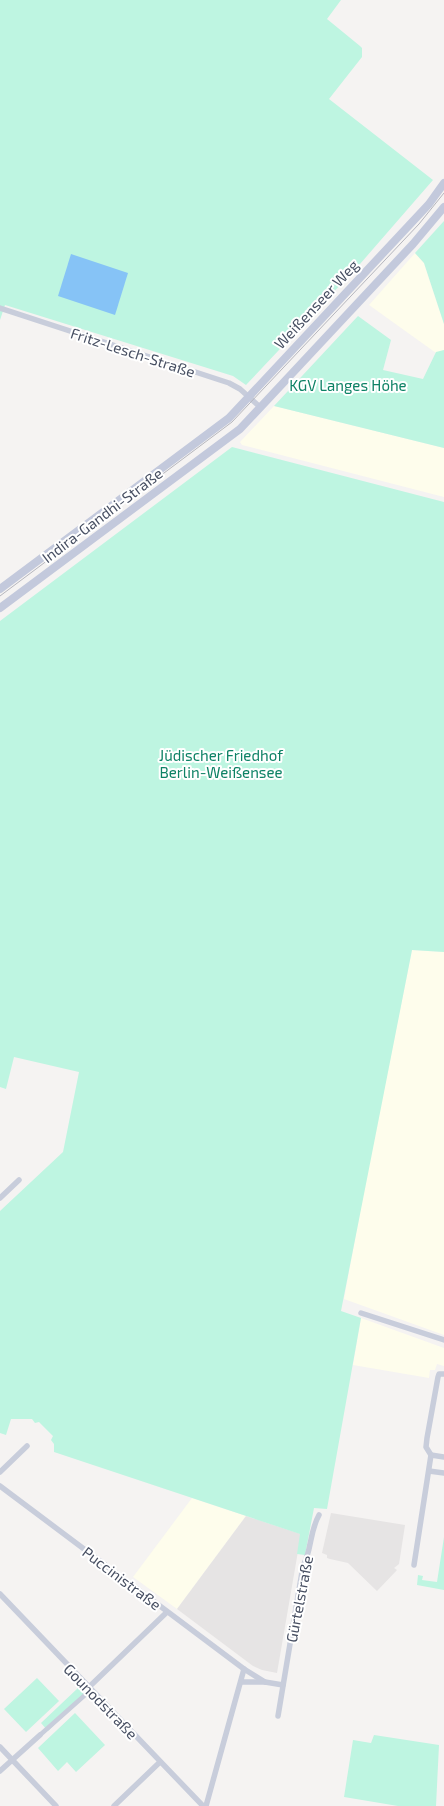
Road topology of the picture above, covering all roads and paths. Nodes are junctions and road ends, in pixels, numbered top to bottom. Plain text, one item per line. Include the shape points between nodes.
1 (444, 183) edge
2 (444, 207) edge
3 (414, 219) junction
4 (426, 229) junction
5 (0, 308) edge
6 (324, 316) junction
7 (336, 327) junction
8 (249, 397) junction
9 (260, 407) junction
10 (203, 438) joint
11 (221, 444) joint
12 (0, 589) edge
13 (0, 608) edge
14 (20, 1180) dead end
15 (0, 1198) edge
16 (361, 1313) dead end
17 (444, 1340) edge
18 (444, 1374) edge
19 (27, 1446) dead end
20 (431, 1455) junction
21 (444, 1457) edge
22 (429, 1471) junction
23 (0, 1472) edge
24 (444, 1473) edge
25 (0, 1486) edge
26 (319, 1515) dead end
27 (414, 1564) dead end
28 (0, 1594) edge
29 (168, 1612) junction
30 (244, 1669) junction
31 (242, 1682) junction
32 (265, 1682) junction
33 (283, 1685) junction
34 (89, 1687) junction
35 (278, 1716) dead end
36 (40, 1735) joint
37 (0, 1747) edge
38 (12, 1760) junction
39 (160, 1762) junction
40 (0, 1771) edge
41 (56, 1806) edge
42 (114, 1806) edge
43 (205, 1806) edge

1 - 3 main road, Weißenseer Weg
2 - 4 main road, Weißenseer Weg
3 - 4 main road
3 - 6 main road, Weißenseer Weg
4 - 7 main road, Weißenseer Weg
5 - 8 street, Fritz-Lesch-Straße via 229,383
6 - 7 main road
6 - 8 main road, Weißenseer Weg
7 - 9 main road, Weißenseer Weg
8 - 9 street, Fritz-Lesch-Straße
8 - 10 main road, Weißenseer Weg
9 - 11 main road, Weißenseer Weg
10 - 12 main road, Indira-Gandhi-Straße
11 - 13 main road, Indira-Gandhi-Straße
14 - 15 street
16 - 17 street
18 - 20 street via 438,1377 426,1447
19 - 23 street
20 - 21 street
20 - 22 street
22 - 24 street
22 - 27 street
25 - 29 street, Puccinistraße
26 - 33 street, Gürtelstraße via 303,1566
28 - 34 street, Gounodstraße
29 - 30 street, Puccinistraße
29 - 34 street
30 - 31 street
30 - 32 street
31 - 32 street
31 - 43 street
32 - 33 street
33 - 35 street, Gürtelstraße
34 - 36 street via 85,1695
34 - 39 street, Gounodstraße
36 - 38 street
37 - 38 street
38 - 40 street
38 - 41 street
39 - 42 street
39 - 43 street, Gounodstraße

